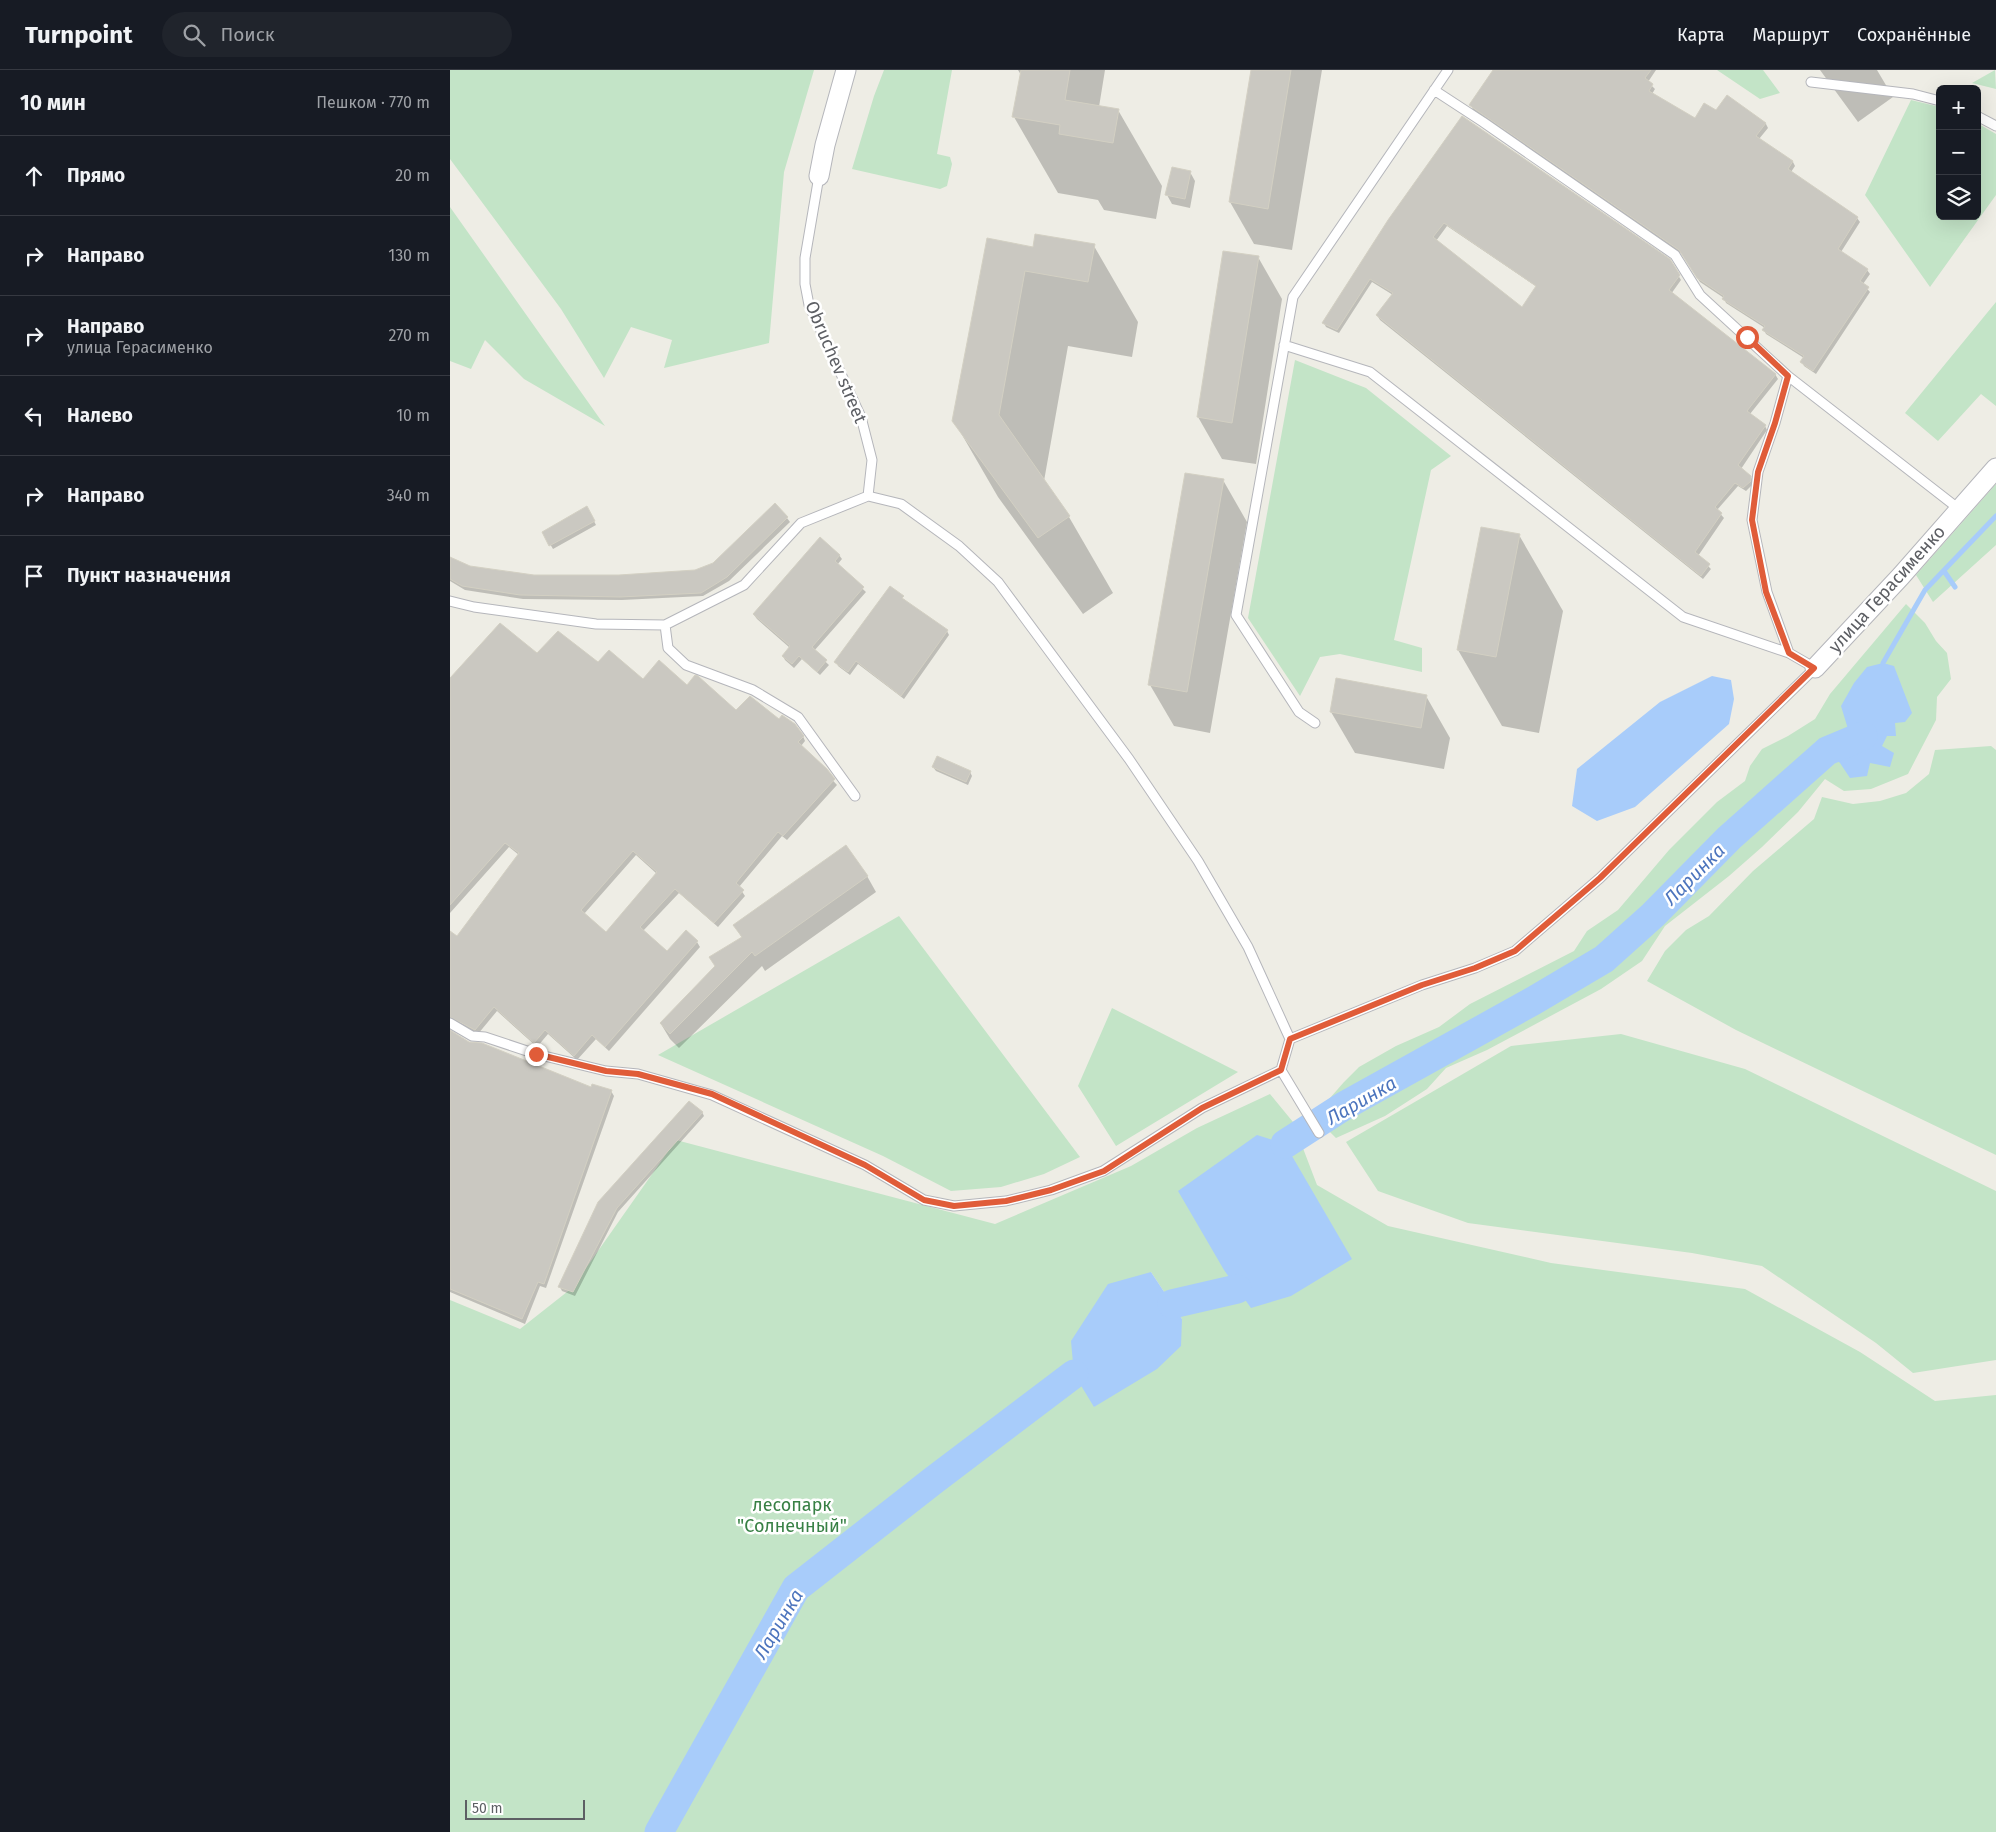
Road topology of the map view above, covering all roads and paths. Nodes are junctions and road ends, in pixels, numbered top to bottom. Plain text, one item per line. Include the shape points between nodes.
1 (846, 70) edge
2 (1448, 70) edge
3 (1811, 82) dead end
4 (1434, 90) junction
5 (1936, 100) edge
6 (1981, 118) edge
7 (1996, 126) edge
8 (819, 176) joint
9 (1284, 345) junction
10 (1788, 376) junction
11 (1996, 468) edge
12 (868, 496) junction
13 (1959, 509) junction
14 (450, 601) edge
15 (665, 625) junction
16 (1789, 653) junction
17 (1814, 668) junction
18 (1315, 723) dead end
19 (856, 796) dead end
20 (450, 1023) edge
21 (1290, 1039) junction
22 (1281, 1070) junction
23 (1319, 1133) dead end

1 - 8 street, Obruchev street
2 - 4 lane
3 - 5 lane via 1913,94
4 - 9 lane via 1293,298
4 - 10 lane via 1676,256 1700,295
6 - 7 lane
8 - 12 lane, Obruchev street via 805,258 805,284 809,305 861,417 872,460
9 - 16 lane via 1370,372 1683,617
9 - 18 lane via 1236,616 1299,712
10 - 13 lane
10 - 16 lane via 1758,472 1752,520 1766,592
11 - 13 street, улица Герасименко
12 - 15 lane via 801,523 744,585
12 - 21 lane via 900,504 959,546 998,582 1129,759 1198,860 1248,947
13 - 17 street, улица Герасименко
14 - 15 lane via 596,624
15 - 19 lane via 668,648 686,665 754,690 798,717
16 - 17 lane
17 - 21 lane, улица Герасименко via 1600,878 1515,951
20 - 22 lane via 472,1036 485,1037 536,1054 606,1071 638,1074 712,1094 865,1165 924,1200 954,1206 1006,1201 1051,1190 1104,1171 1202,1108
21 - 22 lane
22 - 23 lane

